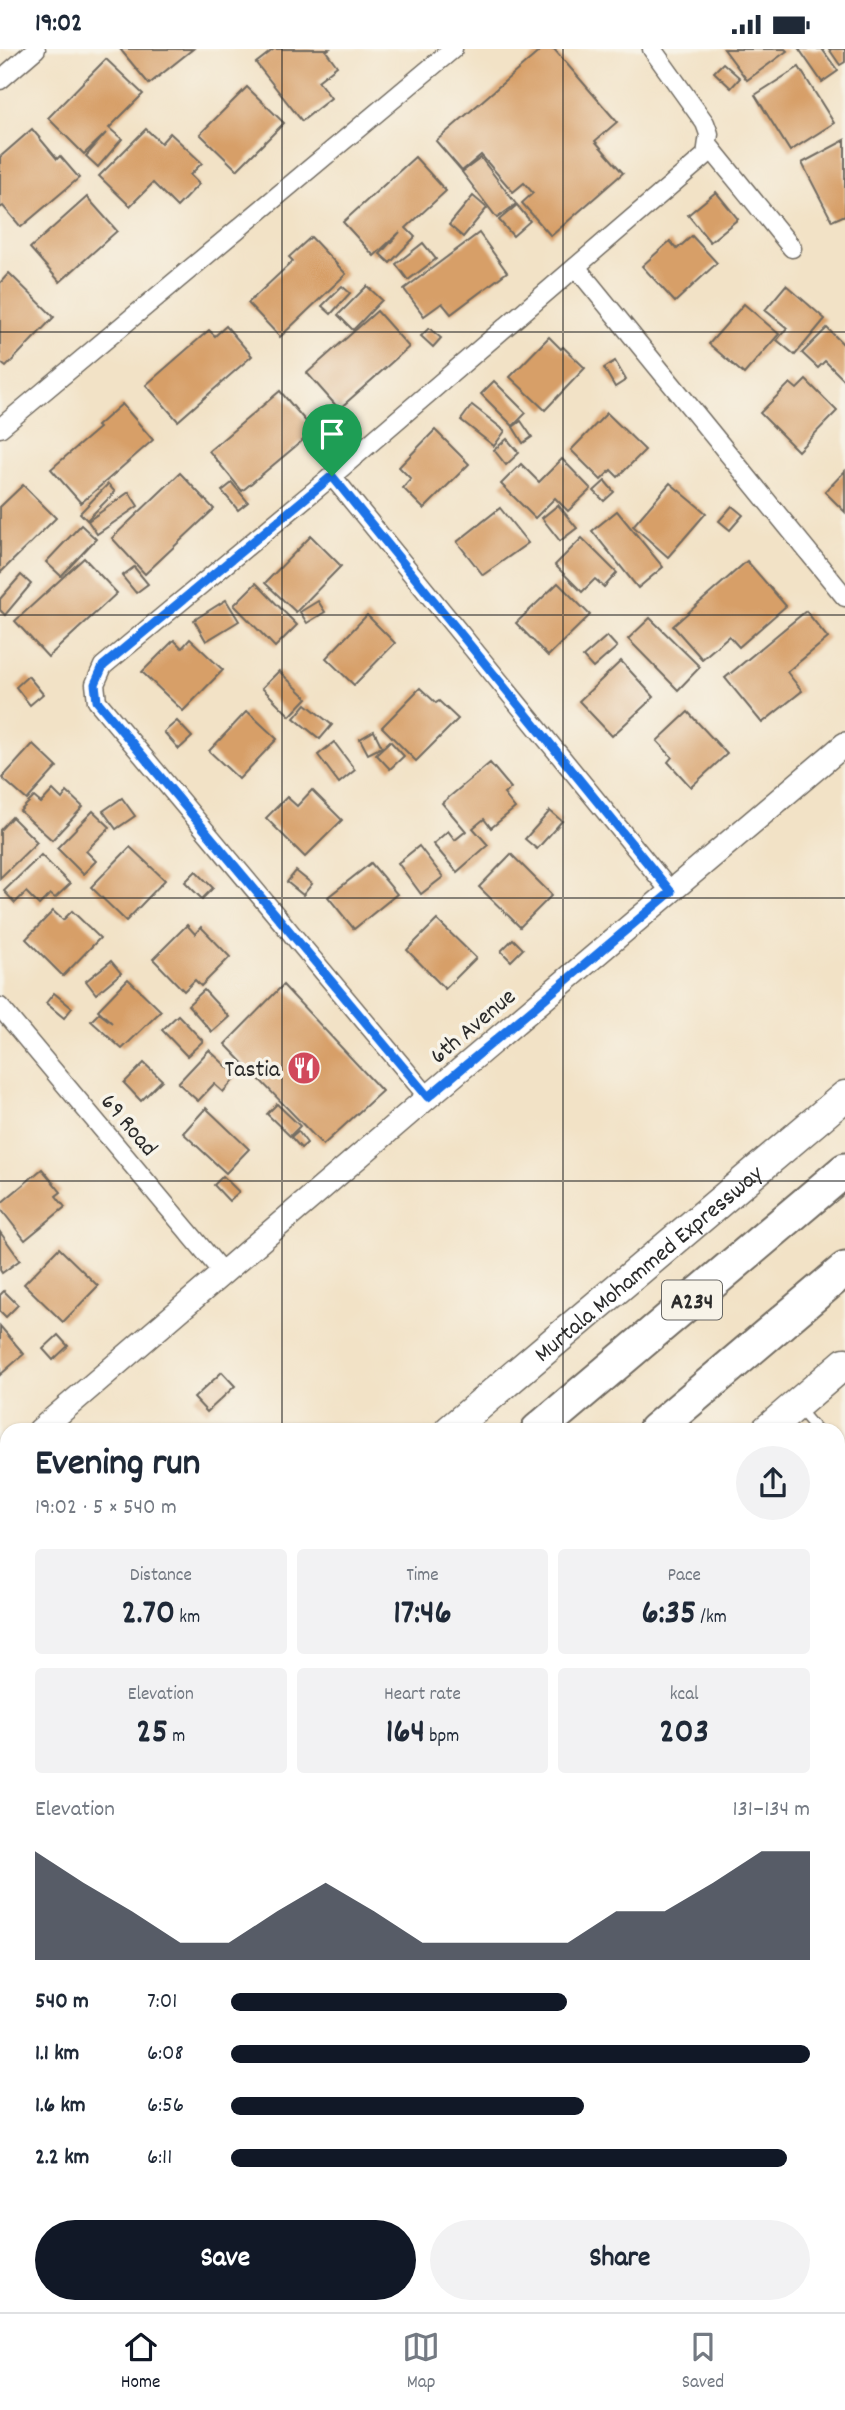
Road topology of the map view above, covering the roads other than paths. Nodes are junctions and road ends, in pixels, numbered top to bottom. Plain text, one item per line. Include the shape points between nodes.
1 (36, 49) edge
2 (453, 49) edge
3 (652, 49) edge
4 (0, 80) edge
5 (709, 146) junction
6 (792, 248) dead end
7 (576, 267) junction
8 (0, 428) edge
9 (332, 476) junction
10 (845, 597) edge
11 (845, 744) edge
12 (671, 892) junction
13 (0, 1007) edge
14 (845, 1096) edge
15 (428, 1097) junction
16 (845, 1170) edge
17 (845, 1269) edge
18 (222, 1272) junction
19 (845, 1363) edge
20 (796, 1405) junction
21 (48, 1423) edge
22 (458, 1423) edge
23 (546, 1423) edge
24 (663, 1423) edge
25 (775, 1423) edge
26 (811, 1423) edge

1 - 4 street
2 - 8 street
3 - 5 street via 705,123
5 - 6 street
5 - 7 street via 695,166
7 - 9 street
7 - 10 street
9 - 12 street
9 - 15 street via 103,666 95,684 97,701
11 - 12 street, 6th Avenue
12 - 15 street, 6th Avenue
13 - 18 street, 69 Road
14 - 22 highway, Murtala Mohammed Expressway
15 - 18 street, 6th Avenue
16 - 23 highway, A234
17 - 24 highway
18 - 21 street, 6th Avenue
19 - 20 highway
20 - 25 highway
20 - 26 lane

